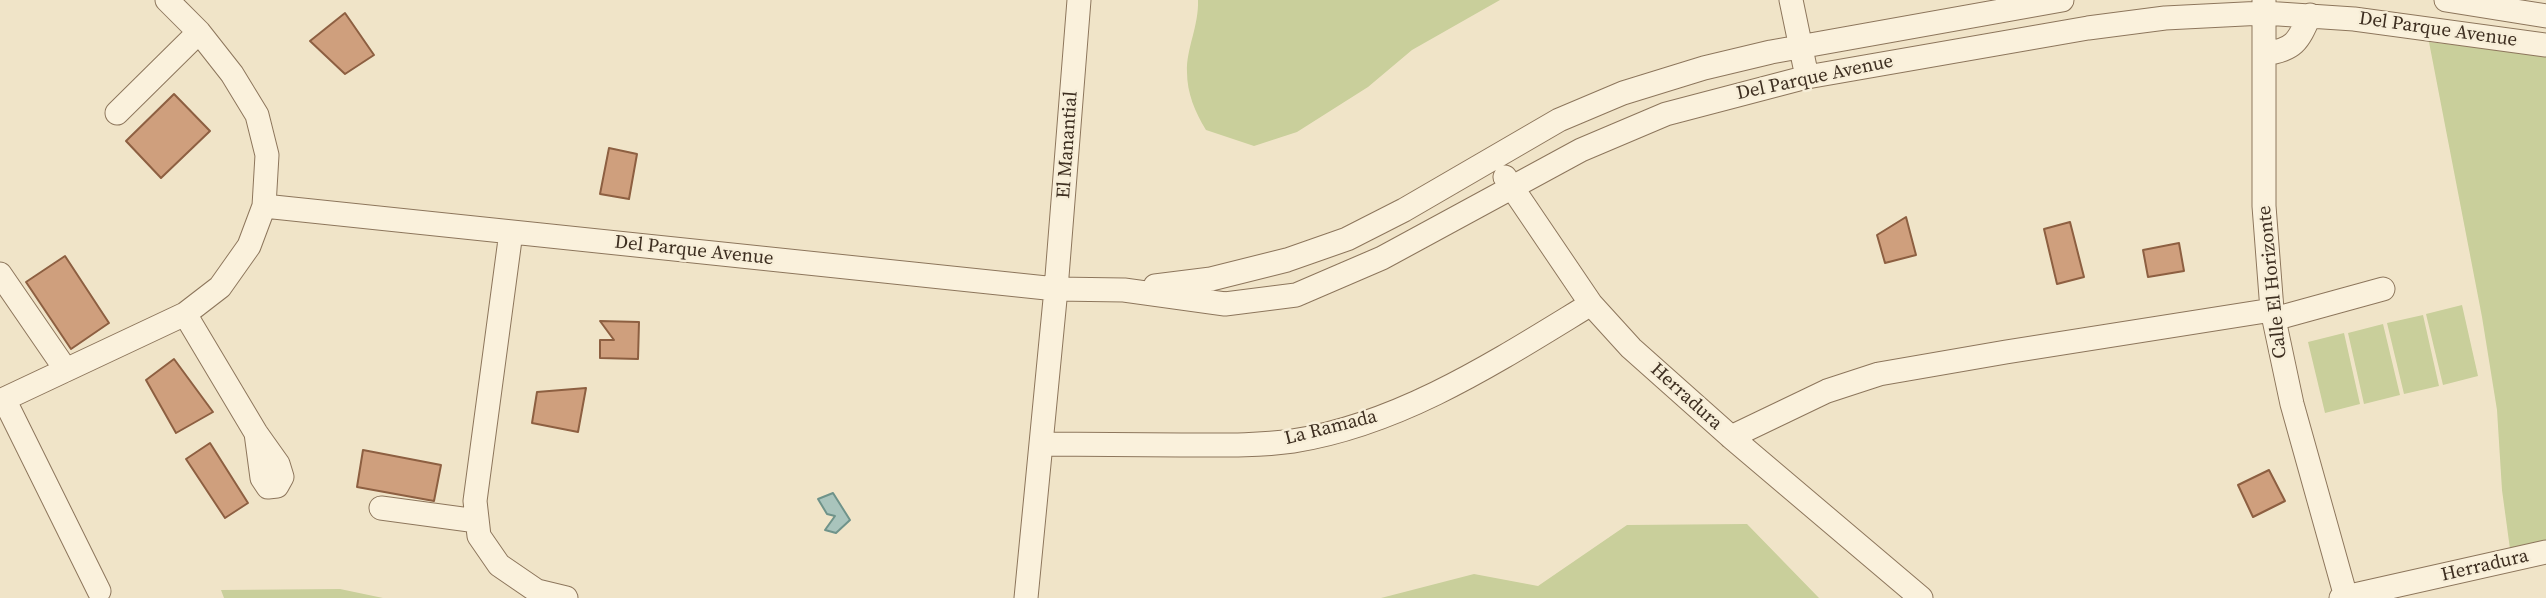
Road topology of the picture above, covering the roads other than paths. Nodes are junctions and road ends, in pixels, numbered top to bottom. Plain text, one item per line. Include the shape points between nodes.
1 (167, 0) edge
2 (1079, 0) edge
3 (1791, 0) edge
4 (2062, 0) edge
5 (2446, 0) edge
6 (2264, 7) edge
7 (2309, 15) junction
8 (2546, 16) edge
9 (199, 32) junction
10 (2546, 43) edge
11 (1801, 46) junction
12 (2264, 54) junction
13 (1807, 78) junction
14 (117, 113) dead end
15 (1492, 159) junction
16 (1512, 188) junction
17 (264, 206) junction
18 (511, 232) junction
19 (0, 274) edge
20 (1056, 289) junction
21 (2382, 289) dead end
22 (1124, 290) junction
23 (1591, 304) junction
24 (185, 314) junction
25 (2273, 315) junction
26 (66, 370) junction
27 (2, 400) edge
28 (256, 433) dead end
29 (1731, 437) junction
30 (1042, 444) junction
31 (381, 508) dead end
32 (477, 521) junction
33 (2546, 552) edge
34 (99, 591) dead end
35 (566, 598) edge
36 (1026, 598) edge
37 (1921, 598) edge
38 (2344, 598) edge

1 - 9 street
2 - 20 street, El Manantial
3 - 11 street
4 - 11 street, Del Parque Avenue
5 - 8 street, Del Parque Avenue
6 - 7 street, Del Parque Avenue
6 - 12 street, Calle El Horizonte
6 - 13 street, Del Parque Avenue via 2126,22
7 - 10 street, Del Parque Avenue
7 - 12 street via 2291,46
9 - 14 street
9 - 17 street via 257,116 267,155
11 - 13 street
11 - 15 street, Del Parque Avenue via 1623,93 1559,120
12 - 25 street, Calle El Horizonte via 2264,206
13 - 16 street, Del Parque Avenue via 1638,124 1581,149
15 - 16 street, Herradura
15 - 22 street, Del Parque Avenue via 1347,239 1211,279
16 - 22 street, Del Parque Avenue via 1382,258 1296,295 1225,304
16 - 23 street, Herradura
17 - 18 street, Del Parque Avenue
17 - 24 street via 249,246 220,287
18 - 20 street, Del Parque Avenue
18 - 32 street via 475,501
19 - 26 street
20 - 22 street, Del Parque Avenue
20 - 30 street, El Manantial
21 - 25 street
23 - 29 street, Herradura via 1631,348
23 - 30 street, La Ramada via 1486,368 1396,411 1344,429 1293,441 1238,445
24 - 26 street
24 - 28 street
25 - 29 street via 1879,374 1827,391
25 - 38 street, Calle El Horizonte
26 - 27 street
27 - 34 street
29 - 37 street, Herradura
30 - 36 street, El Manantial
31 - 32 street
32 - 35 street via 479,536 499,565 537,591
33 - 38 street, Herradura

